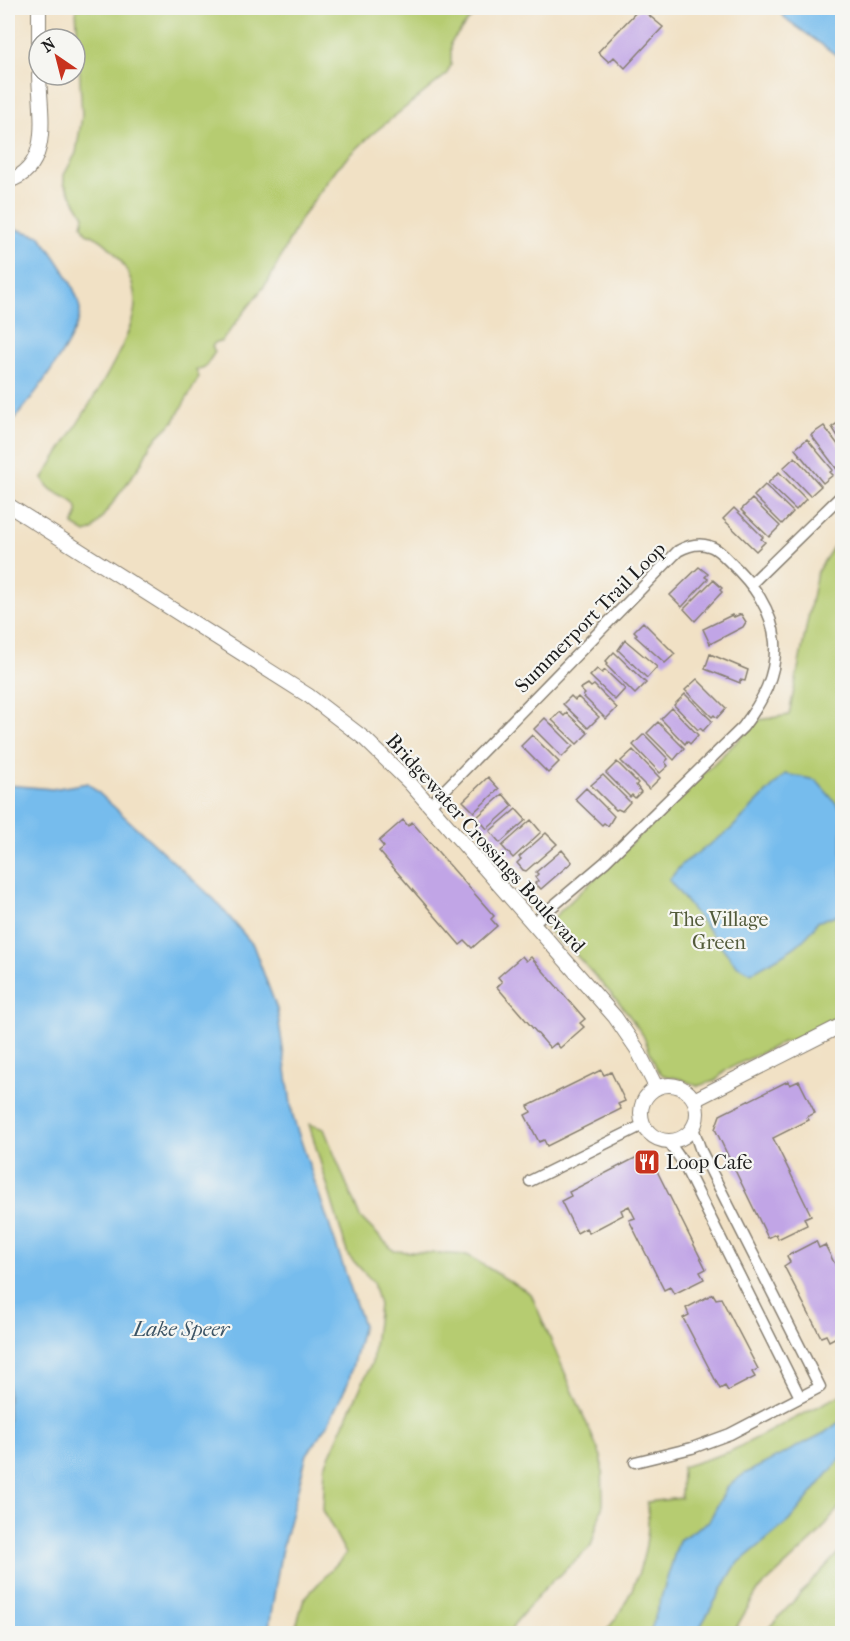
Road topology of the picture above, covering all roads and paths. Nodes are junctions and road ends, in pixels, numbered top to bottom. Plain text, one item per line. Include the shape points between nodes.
1 (39, 8) edge
2 (39, 27) edge
3 (39, 87) edge
4 (8, 182) edge
5 (843, 495) edge
6 (8, 505) edge
7 (752, 583) junction
8 (430, 805) junction
9 (533, 923) junction
10 (843, 1025) edge
11 (656, 1087) junction
12 (694, 1100) junction
13 (643, 1125) junction
14 (693, 1128) junction
15 (668, 1141) junction
16 (530, 1182) dead end
17 (800, 1397) junction
18 (635, 1462) dead end

1 - 2 street
3 - 4 street via 39,153 28,171
5 - 7 street
6 - 8 street, Bridgewater Crossings Boulevard via 317,702 372,745
7 - 8 street, Summerport Trail Loop via 710,546 688,545 678,551
7 - 9 street, Summerport Trail Loop via 765,606 775,641 771,676 756,710 605,861
8 - 9 street, Bridgewater Crossings Boulevard
9 - 11 street, Bridgewater Crossings Boulevard via 615,1017
10 - 12 street
11 - 12 street via 678,1086
11 - 13 street via 642,1104
12 - 14 street via 697,1114
13 - 15 street via 653,1137
13 - 16 street
14 - 15 street via 682,1138
14 - 17 street via 820,1387
15 - 17 street via 682,1161
17 - 18 street via 730,1434

